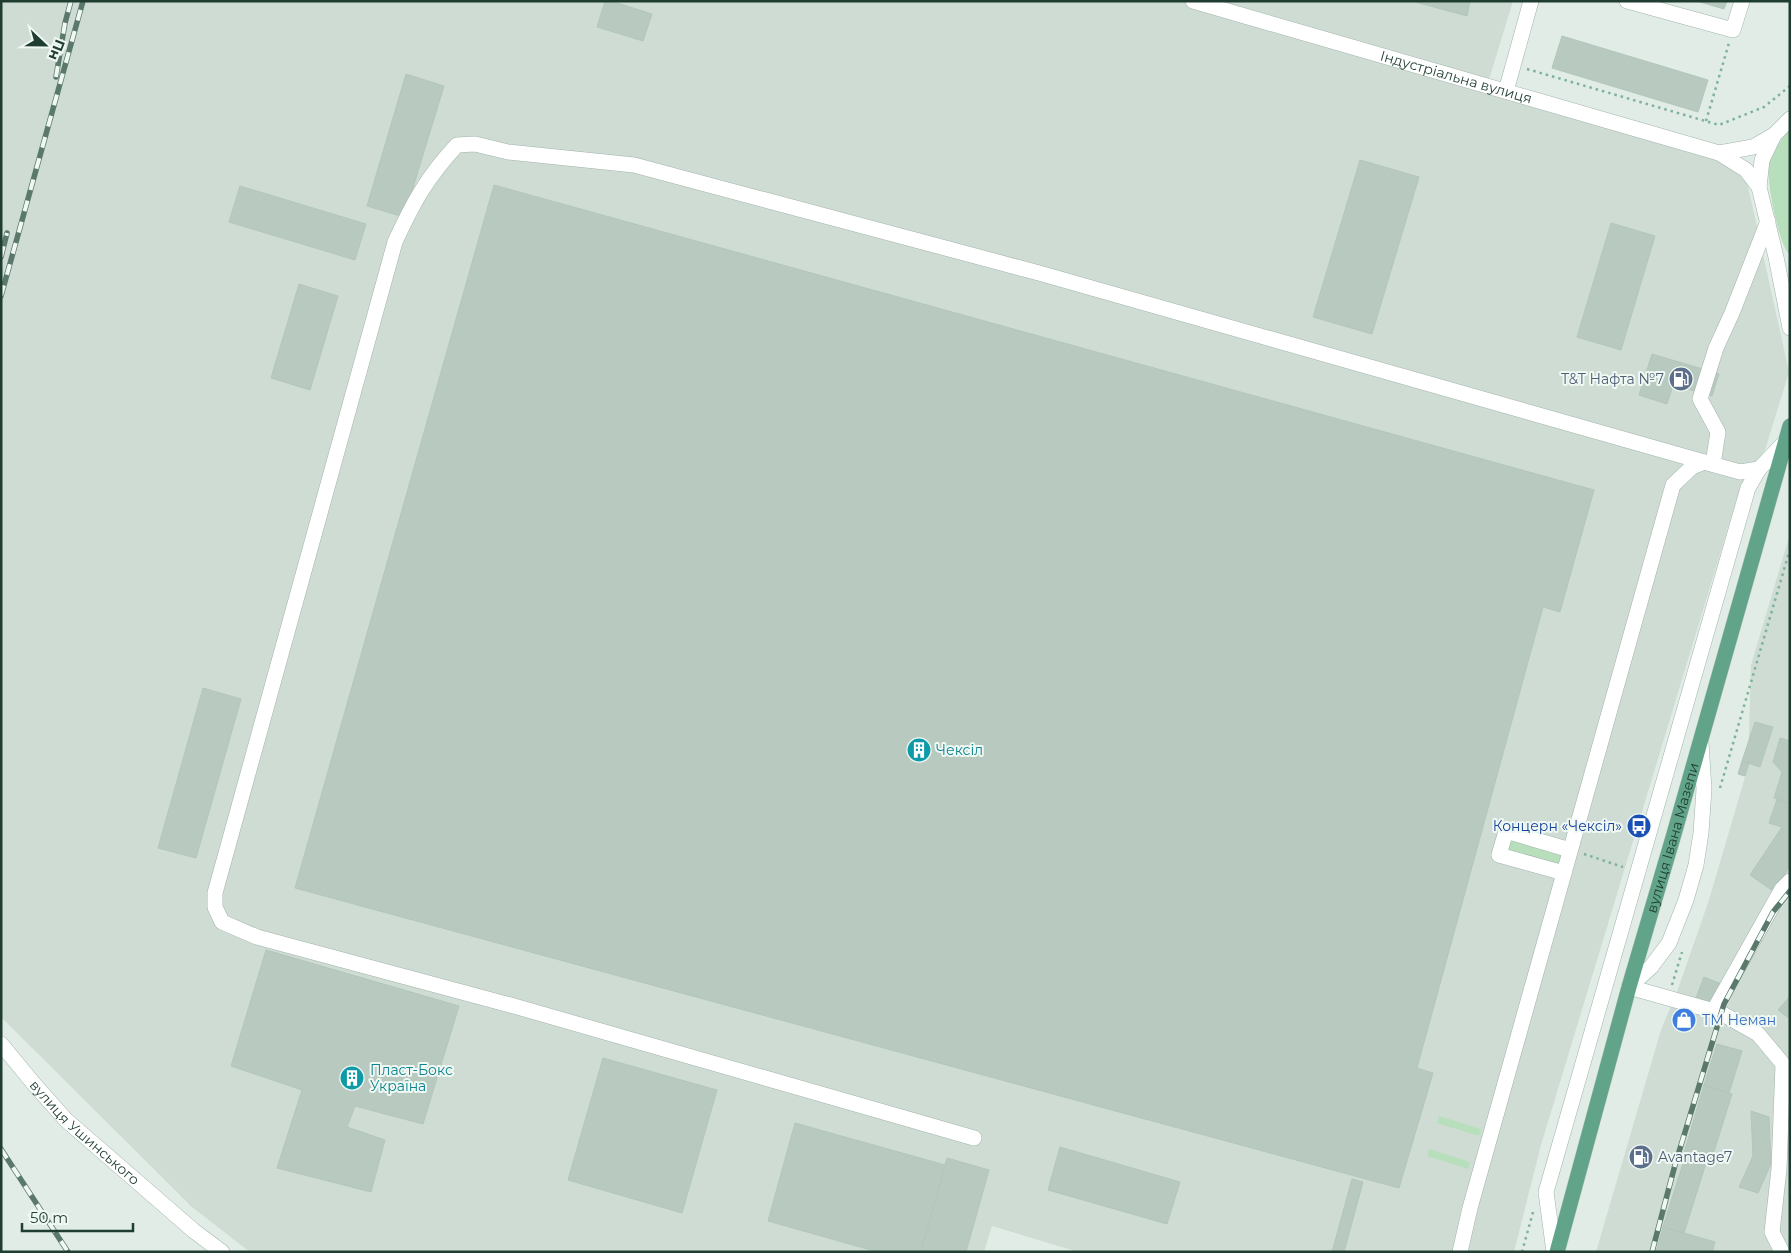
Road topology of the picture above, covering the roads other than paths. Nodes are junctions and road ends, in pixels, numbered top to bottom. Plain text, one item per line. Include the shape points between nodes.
1 (1193, 1) edge
2 (1531, 1) edge
3 (1627, 1) edge
4 (1742, 1) edge
5 (1506, 91) junction
6 (1790, 119) edge
7 (1774, 135) junction
8 (1719, 153) junction
9 (1759, 187) junction
10 (1768, 222) junction
11 (1776, 257) junction
12 (1790, 266) edge
13 (1790, 328) edge
14 (1790, 426) edge
15 (1785, 442) junction
16 (1708, 463) junction
17 (1759, 469) junction
18 (1740, 472) junction
19 (1748, 488) junction
20 (1700, 739) junction
21 (1570, 850) junction
22 (1564, 873) junction
23 (1790, 881) edge
24 (1629, 986) junction
25 (1714, 1010) junction
26 (1, 1044) edge
27 (974, 1138) dead end
28 (222, 1252) edge
29 (1460, 1252) edge
30 (1556, 1252) edge
31 (1782, 1252) edge

1 - 5 street, Індустріальна вулиця
2 - 5 street
3 - 4 street via 1733,30
5 - 8 street, Індустріальна вулиця
6 - 7 street
7 - 8 street, Індустріальна вулиця via 1754,147
7 - 9 street via 1762,160
8 - 9 street, Індустріальна вулиця via 1746,170
9 - 10 street
10 - 11 street
10 - 16 street via 1716,348 1700,399 1718,432
11 - 12 street
11 - 13 street
14 - 15 main road, вулиця Івана Мазепи
15 - 17 street
15 - 20 main road, вулиця Івана Мазепи
16 - 18 street
16 - 21 street via 1692,467 1673,485
16 - 27 street via 1039,273 634,165 508,152 475,144 457,145 438,165 415,200 396,242 215,893 215,907 222,922 257,937 514,1006
17 - 18 street
17 - 19 street
18 - 19 street
19 - 30 street via 1546,1192
20 - 24 main road, вулиця Івана Мазепи
20 - 24 street via 1704,789 1696,865 1669,943 1651,967
21 - 22 street
21 - 22 street via 1506,831 1499,855
22 - 29 street
23 - 25 street via 1782,889
24 - 25 street
24 - 30 main road, вулиця Івана Мазепи
25 - 31 street via 1758,1034 1783,1064 1779,1169 1772,1232
26 - 28 street, вулиця Ушинського via 66,1120

